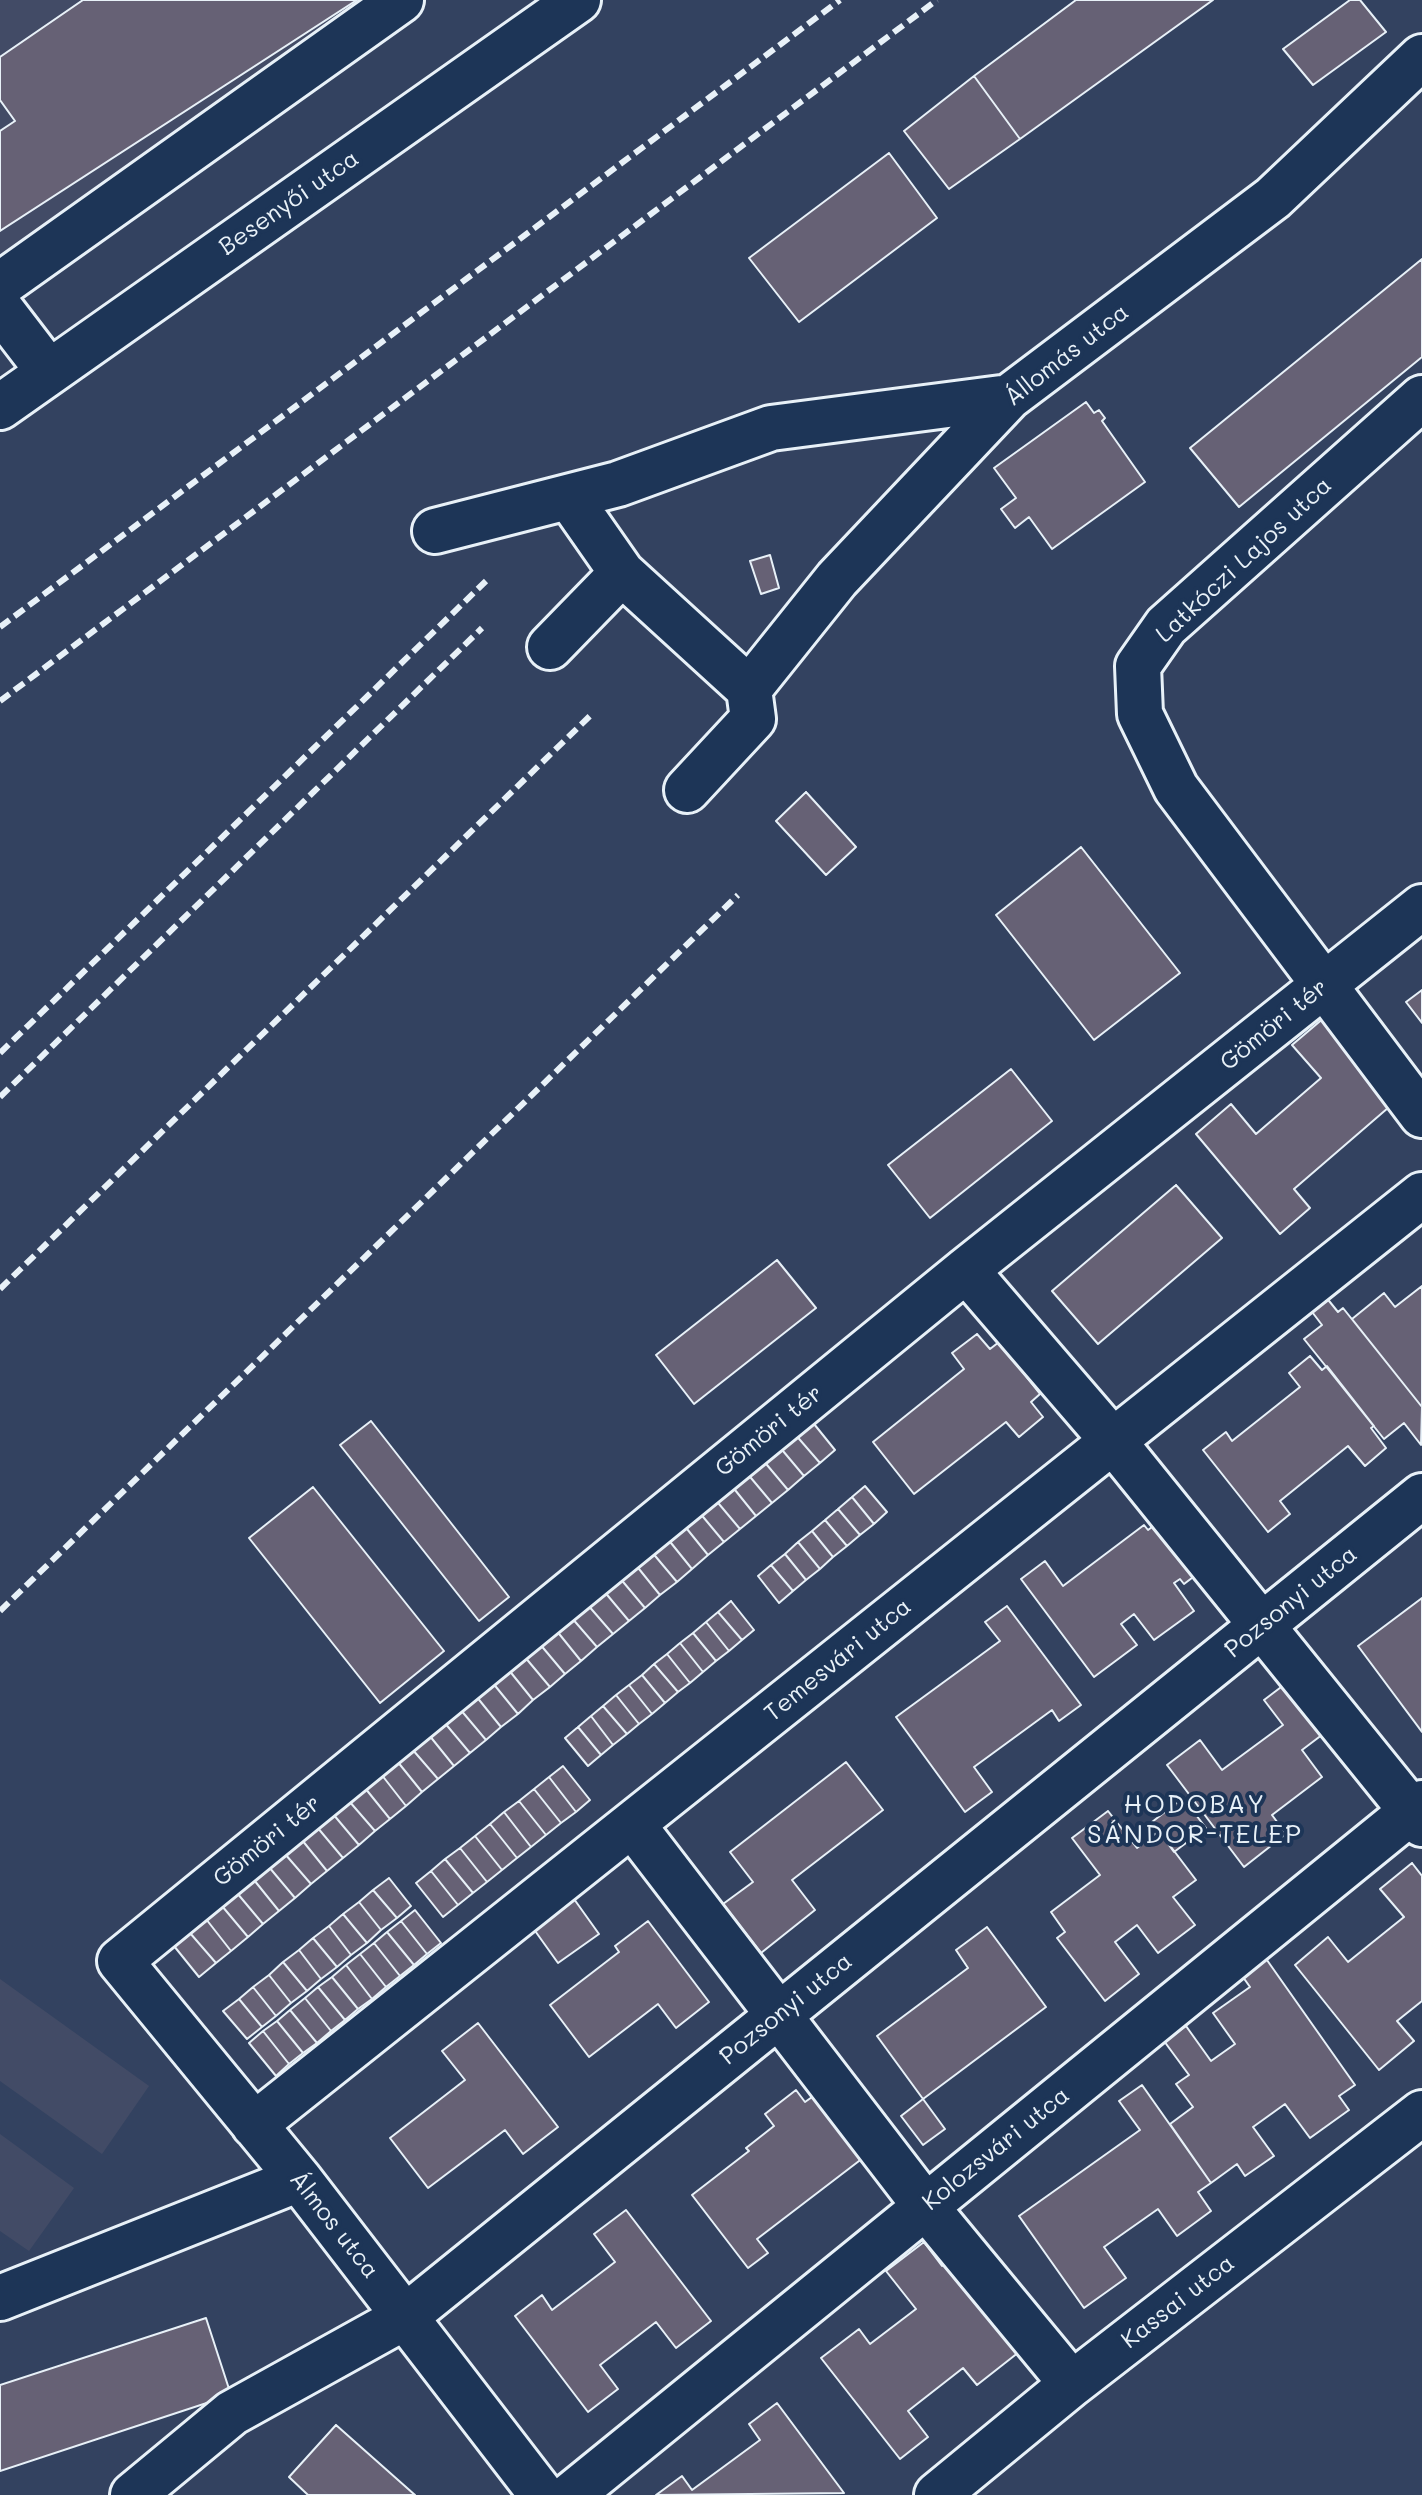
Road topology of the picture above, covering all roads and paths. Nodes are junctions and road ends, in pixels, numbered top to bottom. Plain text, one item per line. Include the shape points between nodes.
1 (401, 0) edge
2 (578, 0) edge
3 (1422, 57) edge
4 (0, 285) edge
5 (0, 308) edge
6 (49, 372) junction
7 (1009, 397) junction
8 (1422, 398) edge
9 (0, 407) edge
10 (569, 497) junction
11 (435, 531) dead end
12 (622, 573) junction
13 (550, 647) dead end
14 (749, 689) junction
15 (687, 790) dead end
16 (1422, 907) edge
17 (1325, 985) junction
18 (1422, 1115) edge
19 (1422, 1195) edge
20 (966, 1270) junction
21 (1113, 1441) junction
22 (1422, 1496) edge
23 (1260, 1627) junction
24 (1419, 1813) edge
25 (632, 1824) junction
26 (120, 1961) joint
27 (777, 2016) junction
28 (1422, 2113) edge
29 (254, 2125) junction
30 (299, 2179) junction
31 (926, 2207) junction
32 (0, 2298) edge
33 (405, 2317) junction
34 (1072, 2384) junction
35 (133, 2495) edge
36 (542, 2495) edge
37 (571, 2495) edge
38 (937, 2495) edge

1 - 4 street
2 - 6 street, Besenyői utca
3 - 7 street, Állomás utca via 1273,198
5 - 6 street
6 - 9 street, Besenyői utca
7 - 10 street via 771,428
7 - 14 street, Állomás utca via 837,579
8 - 17 street, Latkóczi Lajos utca via 1166,626 1138,666 1140,714 1176,788
10 - 11 street
10 - 12 street
12 - 13 street
12 - 14 street
14 - 15 street via 753,719
16 - 17 street, Gömöri tér
17 - 18 street, Latkóczi Lajos utca
17 - 20 street, Gömöri tér
19 - 21 street, Temesvári utca
20 - 21 street
20 - 26 street, Gömöri tér
21 - 23 street
21 - 25 street, Temesvári utca
22 - 23 street, Pozsonyi utca
23 - 24 street
23 - 27 street, Pozsonyi utca
24 - 31 street, Kolozsvári utca
25 - 27 street
25 - 29 street, Temesvári utca
26 - 29 street, Álmos utca
27 - 31 street
27 - 33 street, Pozsonyi utca
28 - 34 street, Kassai utca
29 - 30 street, Álmos utca
30 - 32 street
30 - 33 street, Álmos utca
31 - 34 street
31 - 37 street, Kolozsvári utca
33 - 35 street, Pozsonyi utca via 232,2413
33 - 36 street, Álmos utca
34 - 38 street, Kassai utca

